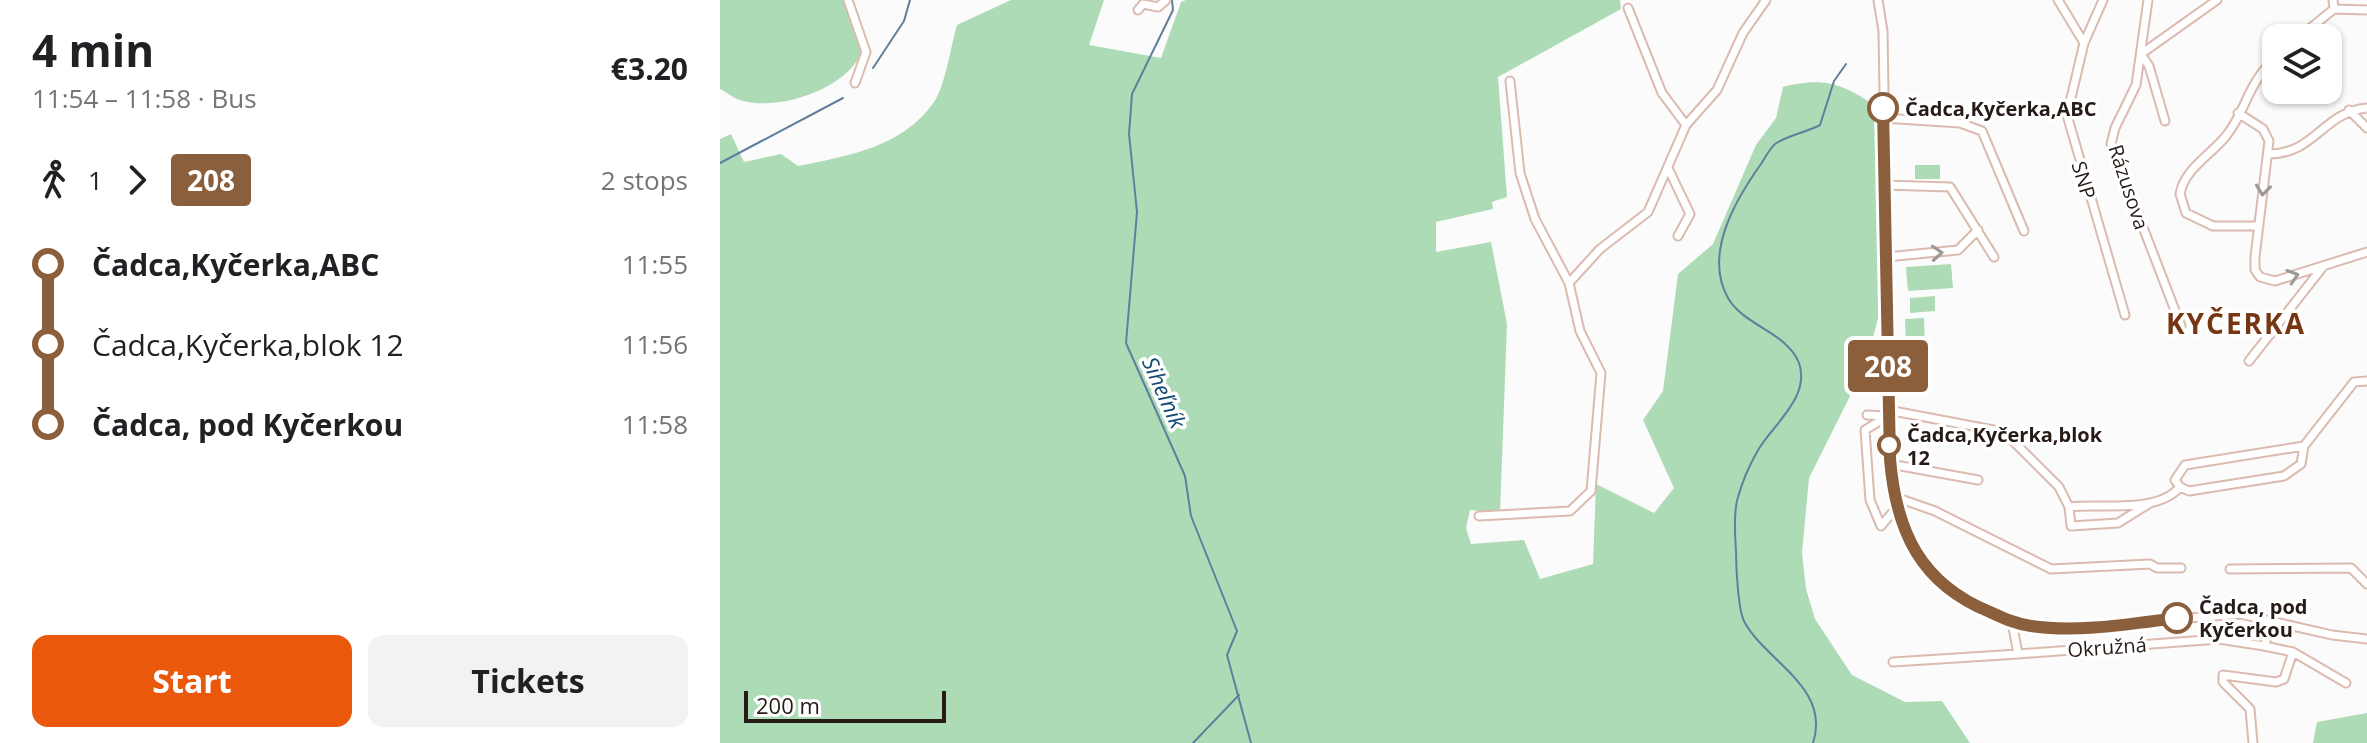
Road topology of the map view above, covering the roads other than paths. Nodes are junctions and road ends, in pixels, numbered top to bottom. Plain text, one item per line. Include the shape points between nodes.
1 (848, 0) edge
2 (1166, 0) edge
3 (1766, 0) edge
4 (1878, 0) edge
5 (2058, 0) edge
6 (2103, 0) edge
7 (2148, 0) edge
8 (2217, 0) edge
9 (2333, 0) edge
10 (1628, 8) dead end
11 (2334, 9) junction
12 (1138, 10) dead end
13 (2367, 10) edge
14 (2315, 24) edge
15 (2084, 43) junction
16 (2141, 54) junction
17 (2262, 72) edge
18 (1510, 81) dead end
19 (855, 83) dead end
20 (2367, 108) edge
21 (2349, 110) junction
22 (2238, 113) junction
23 (1883, 118) junction
24 (2165, 121) dead end
25 (1686, 125) junction
26 (2367, 128) edge
27 (2269, 154) junction
28 (1668, 168) junction
29 (1883, 185) junction
30 (2259, 226) junction
31 (1978, 230) junction
32 (2024, 231) dead end
33 (1678, 236) dead end
34 (2367, 252) edge
35 (1886, 257) junction
36 (1994, 257) dead end
37 (2324, 266) junction
38 (1569, 283) junction
39 (2125, 315) dead end
40 (2181, 326) dead end
41 (2249, 361) dead end
42 (2367, 381) edge
43 (1888, 413) junction
44 (1867, 415) dead end
45 (2304, 446) junction
46 (1890, 464) junction
47 (1978, 480) dead end
48 (2180, 487) junction
49 (1895, 497) junction
50 (2150, 503) junction
51 (1897, 507) junction
52 (2069, 507) junction
53 (1479, 516) dead end
54 (2181, 568) dead end
55 (2230, 569) dead end
56 (2367, 584) edge
57 (2274, 620) junction
58 (2012, 622) junction
59 (2367, 639) edge
60 (2264, 646) junction
61 (2293, 652) junction
62 (2018, 654) junction
63 (1893, 662) dead end
64 (2346, 683) dead end
65 (2253, 743) edge

1 - 19 street via 866,52
2 - 12 street
3 - 25 street via 1743,33 1717,90
4 - 23 street, Okružná
5 - 15 street
6 - 15 street, SNP
7 - 16 street, Rázusova
8 - 16 street
9 - 11 street
10 - 25 street via 1662,93
11 - 13 street
11 - 14 street
15 - 39 street, SNP via 2068,121
16 - 24 street
16 - 40 street, Rázusova via 2136,85 2111,144
17 - 22 street
18 - 38 street via 1520,173 1535,219
20 - 21 street
21 - 26 street
21 - 27 street via 2309,144
22 - 27 street via 2266,132
22 - 30 street via 2227,134 2184,181 2180,199 2186,213 2204,224
23 - 29 street, Okružná
23 - 32 street via 1960,123 1982,131
25 - 28 street
27 -> 30 street
28 - 33 street via 1690,214
28 - 38 street via 1648,212 1600,249
29 - 31 street via 1947,185
29 - 35 street, Okružná
30 -> 37 street via 2254,265 2264,280
35 -> 31 street via 1958,250
31 - 36 street
34 - 37 street
35 - 43 street, Okružná
37 - 41 street
38 - 53 street via 1580,331 1601,373 1591,491 1570,511
42 - 45 street via 2354,382
43 - 44 street
43 - 46 street, Okružná
43 - 51 street via 1865,430 1870,500 1881,526
43 - 52 street via 2004,432 2059,487
45 - 48 street via 2301,464 2284,476 2189,491
45 - 48 street via 2185,465 2175,480
46 - 47 street
46 - 49 street, Okružná
48 - 50 street
49 - 51 street, Okružná
49 - 54 street via 1935,511 2051,569 2150,564
50 - 52 street
50 - 52 street via 2118,523 2077,527 2071,526
51 - 58 street, Okružná via 1931,575 1958,599
55 - 56 street via 2351,568
57 - 58 street, Okružná via 2220,614 2074,627
57 - 59 street, Okružná
57 - 60 street
58 - 62 street
60 - 61 street, Okružná
60 - 62 street, Okružná via 2219,639
61 - 64 street, Okružná
61 - 65 street via 2284,679 2276,682 2223,675 2223,682 2250,709
62 - 63 street, Okružná

